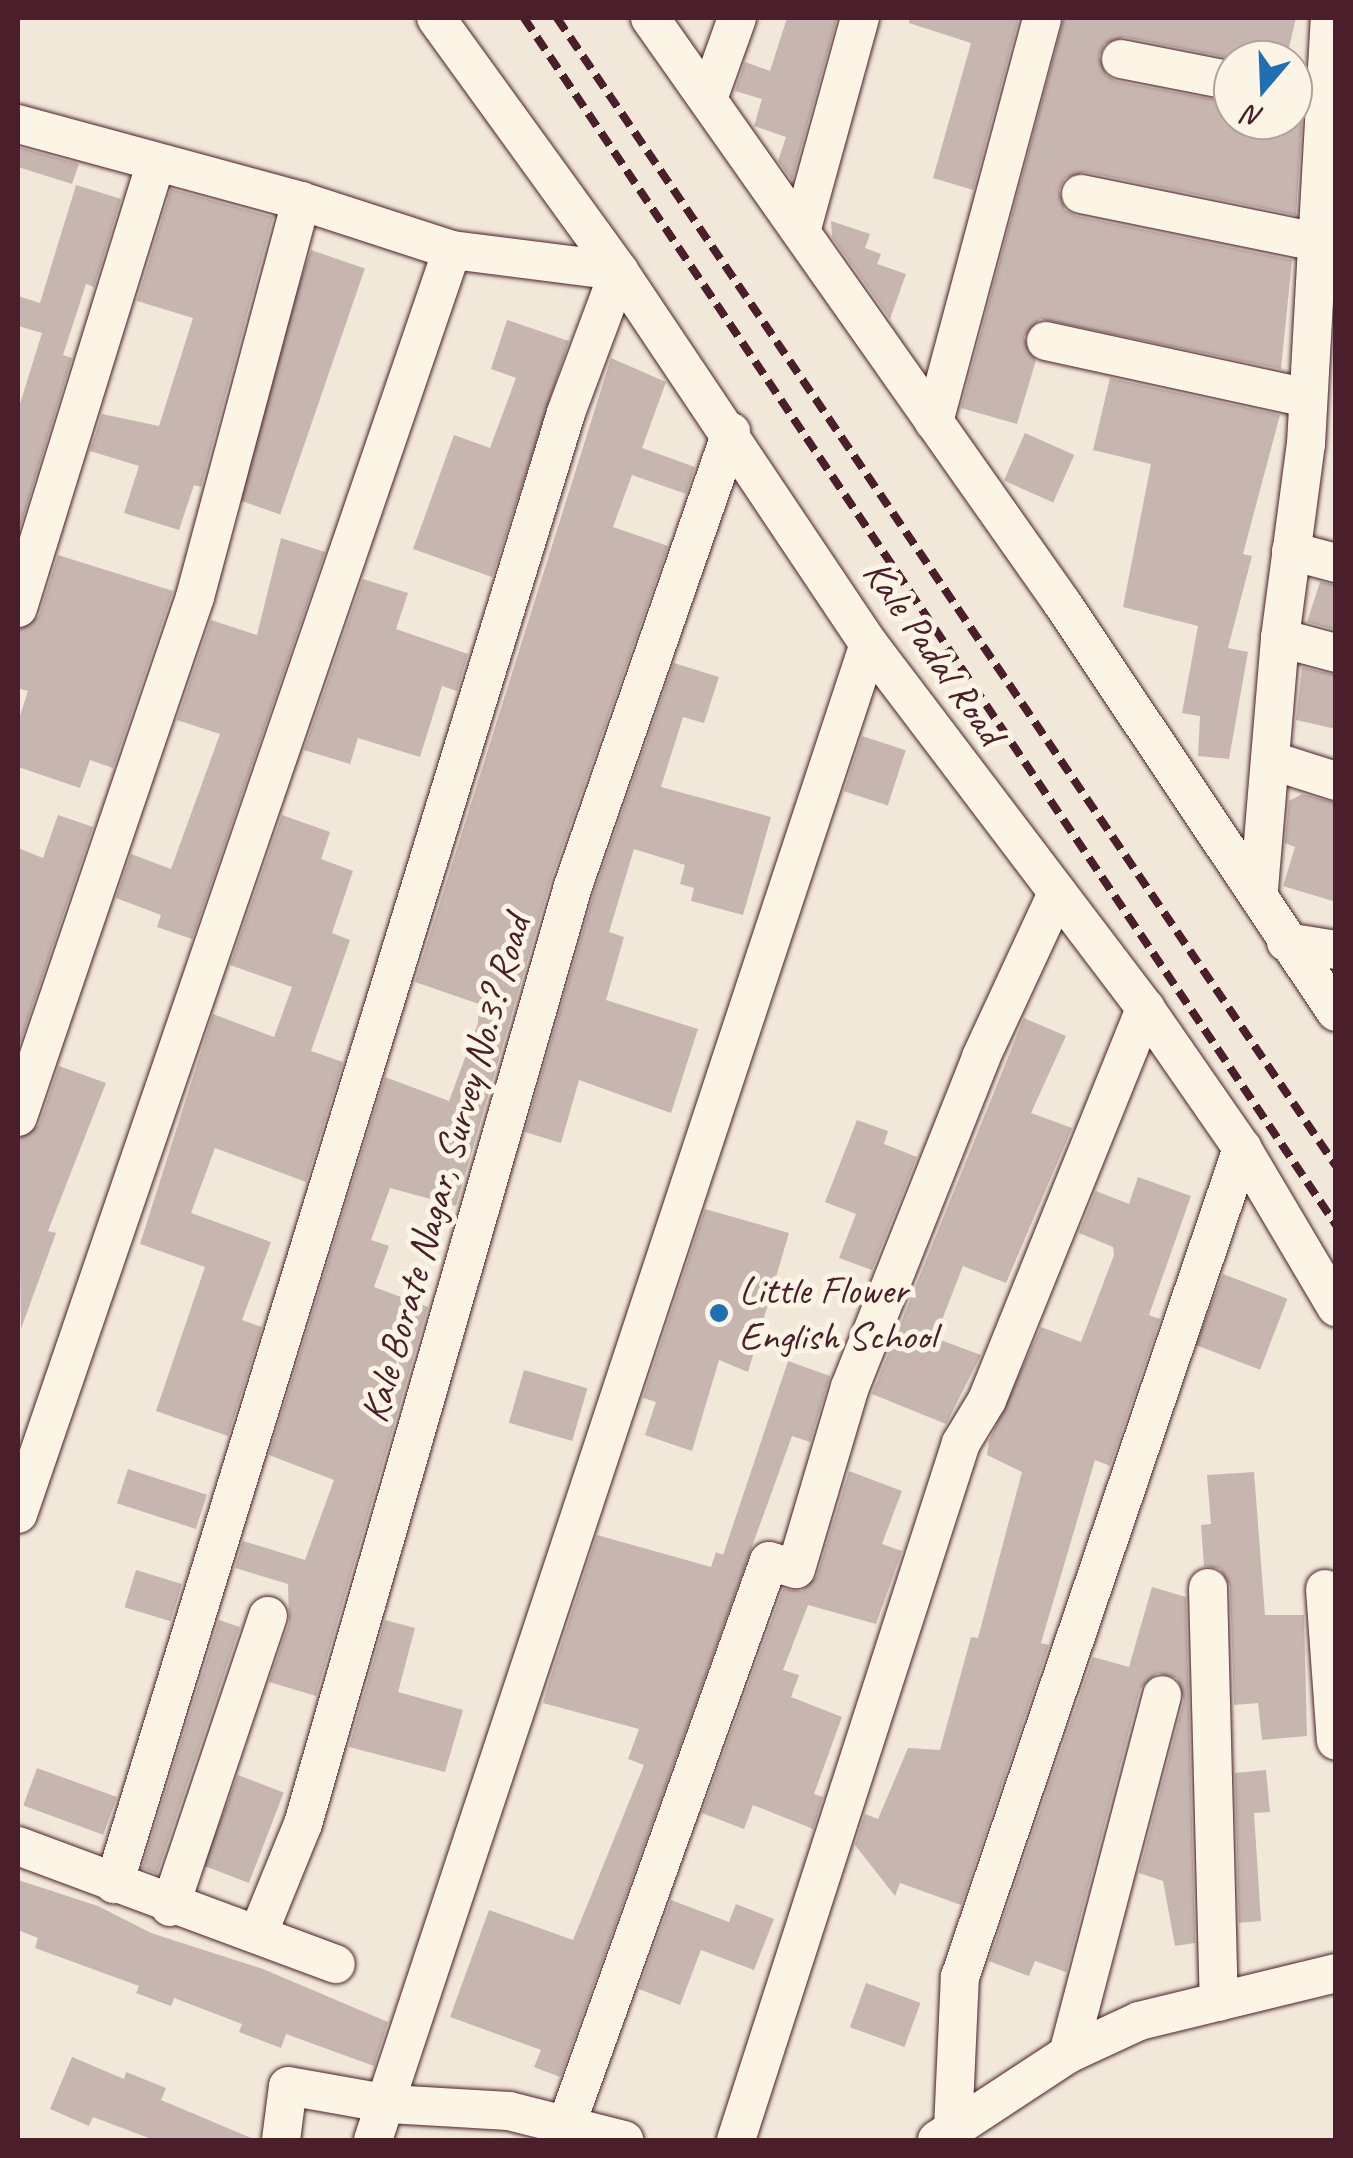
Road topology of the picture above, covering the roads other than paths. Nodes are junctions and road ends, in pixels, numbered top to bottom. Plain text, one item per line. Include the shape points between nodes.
1 (436, 18) edge
2 (737, 18) edge
3 (860, 18) edge
4 (1042, 18) edge
5 (1330, 18) edge
6 (652, 19) edge
7 (1121, 59) dead end
8 (1213, 77) edge
9 (1313, 80) edge
10 (708, 99) junction
11 (18, 124) edge
12 (1312, 140) edge
13 (155, 166) junction
14 (1081, 194) dead end
15 (301, 200) junction
16 (801, 232) junction
17 (1318, 242) junction
18 (452, 250) junction
19 (619, 271) junction
20 (1046, 341) dead end
21 (1308, 398) junction
22 (934, 422) junction
23 (731, 432) junction
24 (1291, 551) junction
25 (1336, 563) edge
26 (18, 608) edge
27 (1280, 638) junction
28 (869, 644) junction
29 (1336, 654) edge
30 (1270, 760) junction
31 (1336, 780) edge
32 (1259, 889) junction
33 (1058, 893) junction
34 (1286, 942) junction
35 (1336, 950) edge
36 (1144, 1008) junction
37 (1336, 1012) edge
38 (18, 1117) edge
39 (1242, 1148) junction
40 (1336, 1307) edge
41 (18, 1514) edge
42 (1208, 1588) dead end
43 (1326, 1589) dead end
44 (268, 1616) dead end
45 (1162, 1695) dead end
46 (1336, 1741) edge
47 (18, 1846) edge
48 (114, 1884) junction
49 (170, 1907) junction
50 (258, 1934) junction
51 (336, 1964) dead end
52 (1336, 1973) edge
53 (1219, 2002) junction
54 (1068, 2054) junction
55 (389, 2104) junction
56 (566, 2126) junction
57 (945, 2134) edge
58 (282, 2140) edge
59 (373, 2140) edge
60 (624, 2140) edge
61 (736, 2140) edge

1 - 19 street, Kale Padal Road
2 - 10 street
3 - 16 street
4 - 22 street
5 - 9 street
6 - 10 street
7 - 8 street
10 - 16 street
11 - 13 street
12 - 17 street
13 - 15 street
13 - 26 street
14 - 17 street
15 - 18 street
15 - 38 street via 195,597
16 - 22 street
17 - 21 street
18 - 19 street
18 - 41 street
19 - 23 street, Kale Padal Road
19 - 48 street via 566,412
20 - 21 street
21 - 24 street
22 - 32 street
23 - 28 street, Kale Padal Road
23 - 50 street, Kale Borate Nagar, Survey No.3? Road via 573,886 303,1824
24 - 25 street
24 - 27 street
27 - 29 street
27 - 30 street
28 - 33 street, Kale Padal Road
28 - 55 street
30 - 31 street
30 - 32 street
32 - 34 street
33 - 36 street, Kale Padal Road
33 - 56 street via 981,1056 850,1388 796,1568 770,1561
34 - 35 street
34 - 37 street
36 - 39 street, Kale Padal Road
36 - 61 street via 987,1400 961,1443
39 - 40 street, Kale Padal Road
39 - 57 street via 960,1978
42 - 53 street
43 - 46 street
44 - 49 street
45 - 54 street
47 - 48 street
48 - 49 street
49 - 50 street
50 - 51 street
52 - 53 street
53 - 54 street via 1139,2021
54 - 57 street
55 - 56 street via 509,2111
55 - 58 street via 288,2086
55 - 59 street
56 - 60 street

